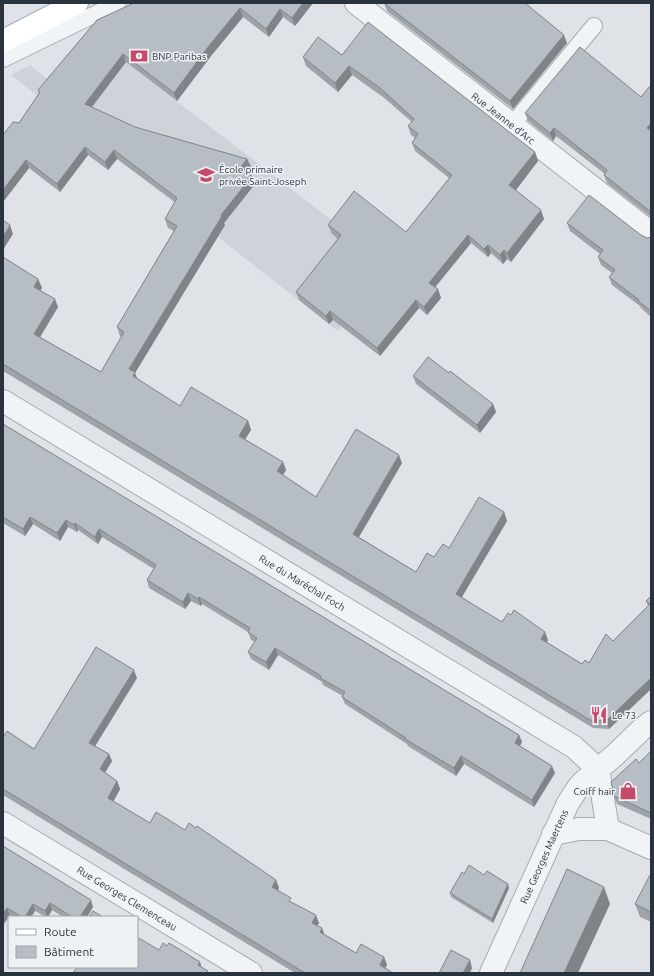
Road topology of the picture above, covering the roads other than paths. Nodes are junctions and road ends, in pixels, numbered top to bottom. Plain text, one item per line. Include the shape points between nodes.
1 (77, 3) edge
2 (118, 3) edge
3 (356, 3) edge
4 (594, 26) dead end
5 (3, 41) edge
6 (3, 59) edge
7 (512, 125) junction
8 (651, 233) edge
9 (3, 401) edge
10 (651, 722) edge
11 (598, 769) junction
12 (3, 823) edge
13 (608, 829) junction
14 (553, 834) junction
15 (651, 848) edge
16 (251, 973) edge
17 (491, 973) edge

1 - 5 main road
2 - 6 lane
3 - 7 street, Rue Jeanne d'Arc
4 - 7 lane
7 - 8 street, Rue Jeanne d'Arc
9 - 11 street, Rue du Maréchal Foch via 574,747
10 - 11 street, Rue Georges Maertens
11 - 13 street
11 - 14 street, Rue Georges Maertens via 576,789
12 - 16 street, Rue Georges Clemenceau
13 - 14 street via 579,829
13 - 15 street
14 - 17 street, Rue Georges Maertens

